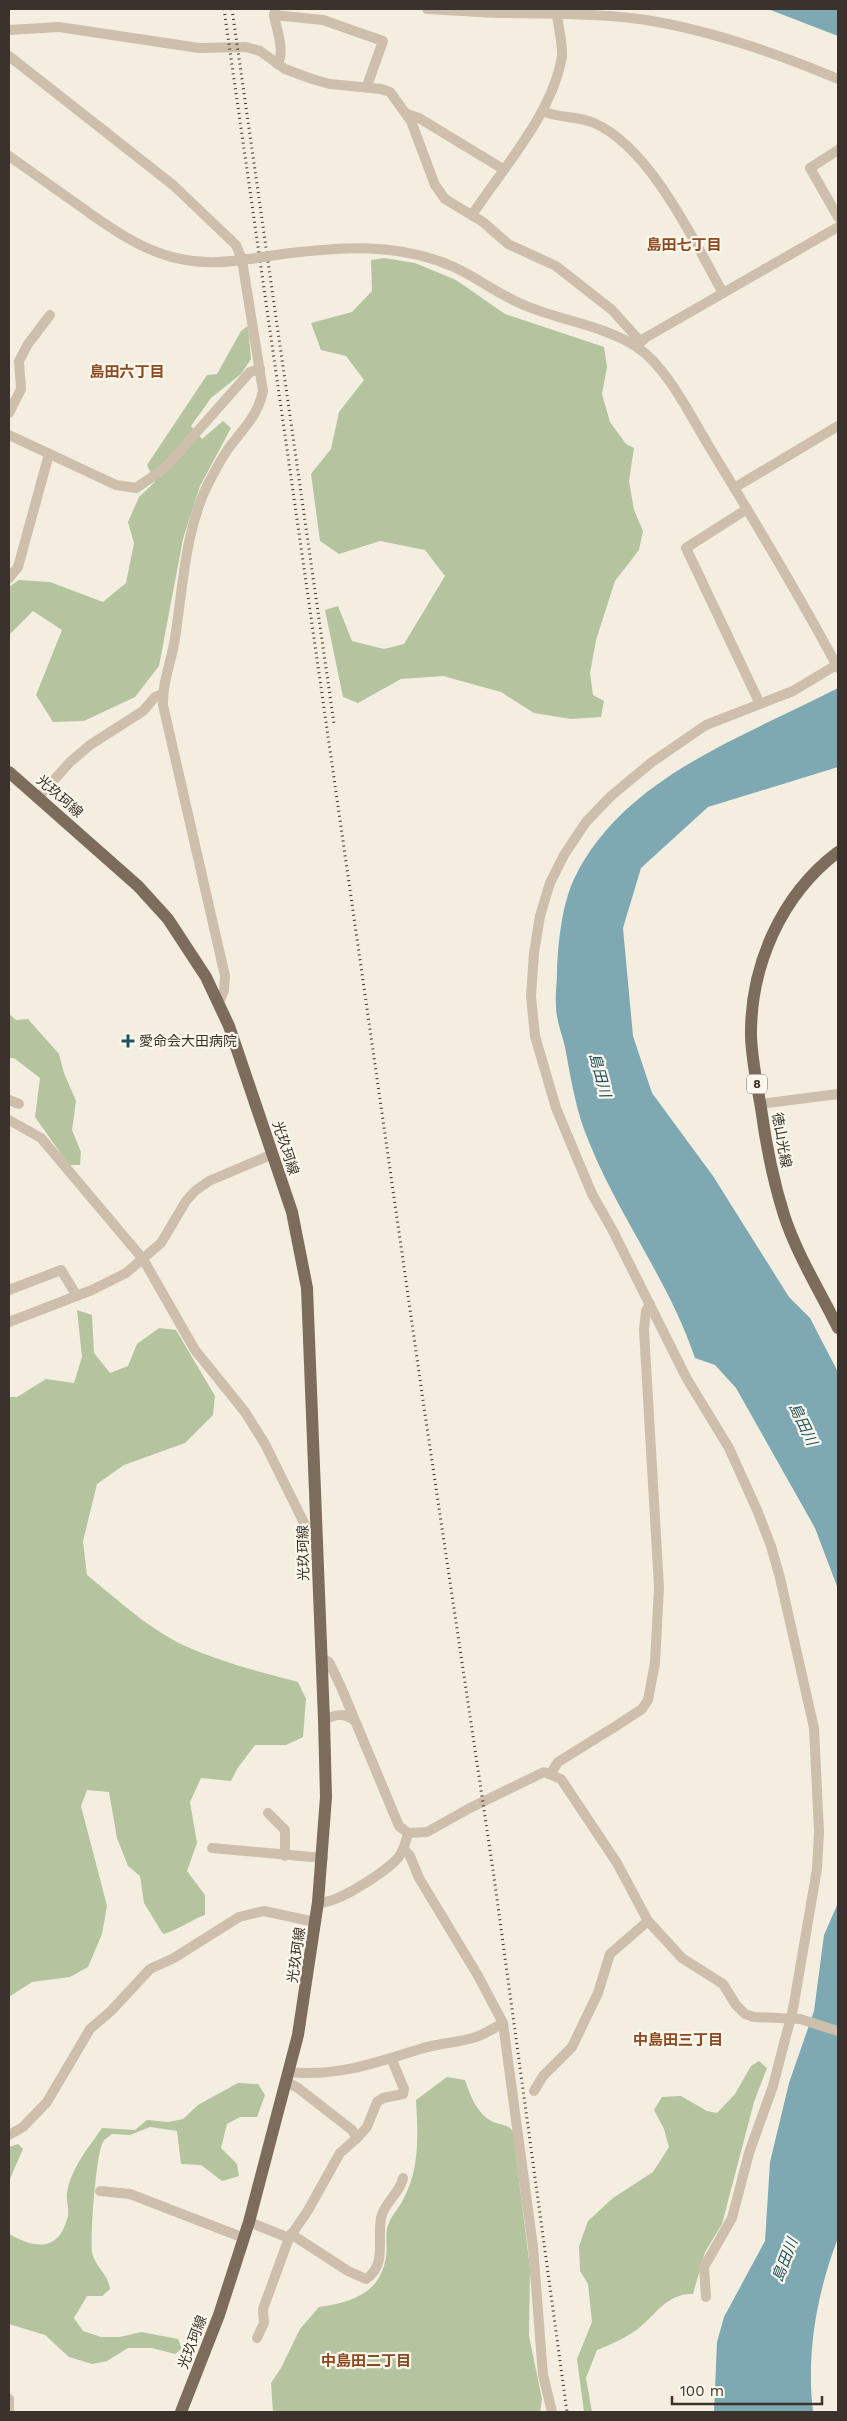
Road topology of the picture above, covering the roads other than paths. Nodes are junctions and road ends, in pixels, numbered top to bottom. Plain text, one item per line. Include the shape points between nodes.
1 (426, 9) edge
2 (275, 12) edge
3 (557, 14) junction
4 (9, 30) edge
5 (9, 56) edge
6 (276, 64) junction
7 (838, 79) edge
8 (367, 86) junction
9 (542, 111) junction
10 (407, 114) junction
11 (838, 150) edge
12 (9, 156) edge
13 (503, 169) junction
14 (472, 216) junction
15 (838, 217) edge
16 (838, 227) edge
17 (246, 259) junction
18 (723, 293) junction
19 (50, 315) dead end
20 (638, 344) junction
21 (260, 369) junction
22 (9, 413) edge
23 (838, 426) edge
24 (9, 434) edge
25 (49, 454) junction
26 (734, 488) junction
27 (747, 509) junction
28 (9, 578) edge
29 (838, 665) edge
30 (162, 694) junction
31 (760, 704) junction
32 (9, 772) edge
33 (38, 798) junction
34 (838, 852) edge
35 (219, 1003) junction
36 (838, 1094) edge
37 (760, 1104) junction
38 (9, 1120) edge
39 (273, 1154) junction
40 (144, 1259) junction
41 (9, 1290) edge
42 (77, 1296) junction
43 (650, 1304) junction
44 (9, 1322) edge
45 (838, 1328) edge
46 (318, 1532) junction
47 (322, 1658) junction
48 (324, 1720) junction
49 (354, 1720) junction
50 (551, 1773) junction
51 (268, 1813) dead end
52 (408, 1832) junction
53 (212, 1848) dead end
54 (404, 1849) junction
55 (285, 1856) junction
56 (322, 1858) junction
57 (318, 1902) junction
58 (648, 1921) junction
59 (315, 1922) junction
60 (795, 2018) junction
61 (503, 2023) junction
62 (838, 2031) edge
63 (392, 2060) junction
64 (288, 2077) junction
65 (534, 2091) dead end
66 (9, 2135) edge
67 (357, 2138) junction
68 (403, 2178) dead end
69 (100, 2191) dead end
70 (249, 2222) junction
71 (290, 2236) junction
72 (244, 2238) junction
73 (706, 2297) dead end
74 (258, 2338) dead end
75 (9, 2399) edge
76 (9, 2412) edge
77 (181, 2412) edge
78 (552, 2412) edge

1 - 3 street
2 - 6 street via 281,53
2 - 8 street via 322,20 383,41
3 - 7 street via 625,17 672,26 764,52
3 - 9 street via 562,54
4 - 6 street via 59,27 199,48 246,47 260,51
5 - 17 street via 173,185 236,245
6 - 8 street via 321,81
8 - 10 street via 390,92
9 - 13 street
9 - 18 street via 593,122 638,154
10 - 13 street
10 - 14 street via 435,185 445,199
11 - 15 street via 810,168
12 - 17 street via 110,228 155,253 203,263
13 - 14 street
14 - 20 street via 508,244 556,266 612,310
16 - 18 street
17 - 20 street, bridge via 362,247 401,251 454,268 525,306
17 - 21 street
18 - 20 street
19 - 22 street via 19,361 21,389
20 - 26 street via 669,382
21 - 25 street via 250,372 164,468 136,488 116,485
21 - 30 street via 263,392 260,405 228,450 199,505
23 - 26 street
24 - 25 street
25 - 28 street via 18,567
26 - 27 street
27 - 29 street
27 - 31 street via 686,548
29 - 31 street via 793,691
30 - 33 street via 143,711 90,744
30 - 35 street via 225,976
31 - 43 street via 719,719 685,738 611,796 586,822 564,855 550,883 540,916 531,996 535,1036 556,1108 592,1194
32 - 33 main road, 光玖珂線
33 - 35 main road, 光玖珂線 via 138,886 168,918
34 - 37 main road, 徳山光線 / 8 via 806,881 784,912 768,943 759,972 752,1007 751,1039
35 - 39 main road, 光玖珂線
36 - 37 street
37 - 45 main road, 徳山光線 / 8 via 769,1162 784,1217
38 - 40 street via 40,1138
39 - 40 street via 209,1181 195,1191 161,1243
39 - 46 main road, 光玖珂線 via 299,1240 307,1288
40 - 42 street via 126,1273
40 - 46 street via 195,1350 265,1444 306,1529
41 - 42 street via 61,1270
42 - 44 street
43 - 50 street via 644,1330 659,1587 648,1700 616,1726 558,1762
43 - 60 street via 687,1379 729,1448 771,1546 812,1719 819,1832 817,1869
46 - 47 main road, 光玖珂線
47 - 48 main road, 光玖珂線
47 - 49 street via 329,1662
48 - 49 street via 346,1714
48 - 56 main road, 光玖珂線 via 326,1797
49 - 52 street via 399,1826
50 - 52 street via 544,1772 427,1832
50 - 58 street via 561,1779 618,1863
51 - 55 street via 285,1830
52 - 54 street
53 - 55 street
54 - 57 street via 387,1869 334,1901
54 - 61 street
55 - 56 street
56 - 57 main road, 光玖珂線
57 - 59 main road, 光玖珂線
58 - 60 street via 682,1958 717,1979 745,2014 754,2018
58 - 65 street via 610,1954 598,1993 572,2047 543,2076
59 - 64 main road, 光玖珂線 via 298,2035
59 - 66 street via 264,1912 239,1917 174,1958 150,1969 90,2029 47,2102 23,2127
60 - 62 street
60 - 73 street via 748,2153 732,2218 704,2267
61 - 63 street via 476,2037 421,2049
61 - 78 street via 532,2247 543,2375
63 - 64 street via 334,2073
63 - 67 street via 403,2094 378,2102 367,2127
64 - 67 street via 352,2130
64 - 70 main road, 光玖珂線
67 - 71 street via 340,2154
68 - 71 street via 402,2185 383,2210 380,2257 374,2274 366,2279 348,2272
69 - 72 street via 130,2194
70 - 71 street
70 - 72 main road, 光玖珂線
71 - 74 street via 263,2309 264,2324
72 - 77 main road, 光玖珂線
75 - 76 street

